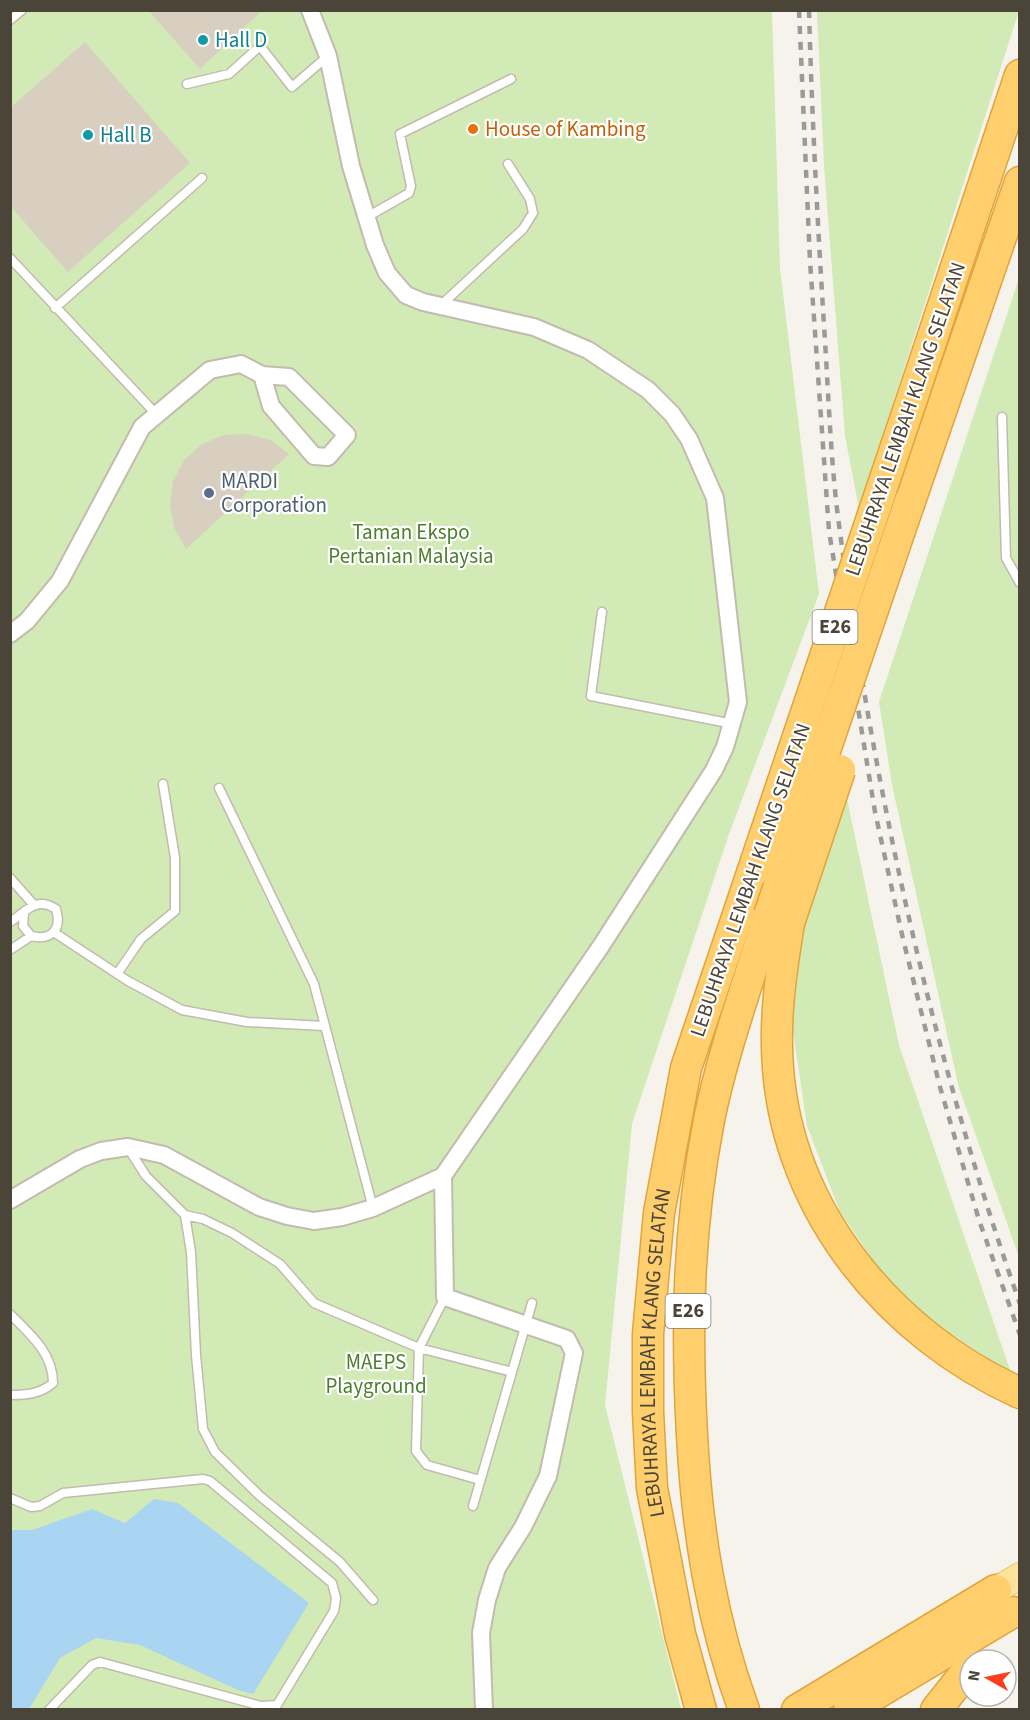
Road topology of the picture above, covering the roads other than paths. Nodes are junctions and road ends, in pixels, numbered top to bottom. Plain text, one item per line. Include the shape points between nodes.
1 (22, 10) edge
2 (310, 10) edge
3 (10, 20) edge
4 (328, 56) junction
5 (1020, 75) edge
6 (510, 79) dead end
7 (187, 84) dead end
8 (508, 164) dead end
9 (202, 178) dead end
10 (1020, 182) edge
11 (367, 217) junction
12 (10, 258) edge
13 (439, 306) junction
14 (55, 308) junction
15 (262, 375) junction
16 (157, 415) junction
17 (1002, 417) dead end
18 (1020, 583) edge
19 (602, 612) dead end
20 (10, 634) edge
21 (733, 724) junction
22 (164, 784) dead end
23 (219, 788) dead end
24 (10, 878) edge
25 (33, 904) junction
26 (24, 913) junction
27 (779, 919) junction
28 (10, 922) edge
29 (55, 933) junction
30 (31, 936) junction
31 (10, 950) edge
32 (117, 974) junction
33 (324, 1026) junction
34 (128, 1147) junction
35 (443, 1176) junction
36 (10, 1200) edge
37 (373, 1208) junction
38 (186, 1215) junction
39 (445, 1297) junction
40 (532, 1303) dead end
41 (10, 1314) edge
42 (526, 1325) junction
43 (419, 1348) junction
44 (512, 1372) junction
45 (1007, 1387) edge
46 (10, 1395) edge
47 (480, 1480) junction
48 (10, 1498) edge
49 (473, 1506) dead end
50 (1012, 1597) edge
51 (373, 1600) dead end
52 (982, 1648) edge
53 (958, 1682) edge
54 (809, 1703) edge
55 (49, 1710) edge
56 (484, 1710) edge
57 (701, 1710) edge
58 (744, 1710) edge
59 (849, 1710) edge
60 (936, 1710) edge

1 - 3 lane
2 - 4 street
4 - 7 lane via 292,87 260,46 229,74
4 - 11 street via 351,166
5 - 57 highway, LEBUHRAYA LEMBAH KLANG SELATAN / E26, bridge via 686,1068 659,1214 648,1334 648,1413 652,1488 680,1634
6 - 11 lane via 400,134 411,186 409,193
8 - 13 lane via 530,199 533,213 523,229
9 - 14 lane
10 - 27 highway, LEBUHRAYA LEMBAH KLANG SELATAN / E26, bridge via 946,396 918,504
11 - 13 street via 387,273 406,295
12 - 14 lane
13 - 21 street via 534,327 588,350 648,390 672,414 689,439 714,498 736,669 738,702
14 - 16 lane
15 - 15 street via 289,377 348,435 328,457 314,456 271,406
15 - 16 street via 242,363 210,370
16 - 20 street via 142,427 60,581 27,621
17 - 18 lane via 1006,558
19 - 21 lane via 591,696
21 - 35 street via 714,770 614,927
22 - 32 lane via 175,858 175,911 141,939
23 - 33 lane via 302,955
24 - 25 lane
25 - 26 lane
25 - 29 lane via 45,902 56,909 59,921
26 - 28 lane
26 - 30 lane via 23,926
27 - 45 highway via 778,1070 794,1155 817,1205 871,1286 940,1348
27 - 58 highway, LEBUHRAYA LEMBAH KLANG SELATAN / E26 via 714,1102 689,1255 688,1374 698,1528 728,1666
29 - 30 lane via 43,939
29 - 32 lane
30 - 31 lane
32 - 33 lane via 182,1010 248,1022
33 - 37 lane
34 - 36 street via 81,1159
34 - 37 street via 164,1155 259,1207 287,1216 314,1221
34 - 38 lane via 146,1176
35 - 37 street
35 - 39 street
38 - 43 lane via 232,1233 280,1264 324,1309
38 - 51 lane via 203,1429 215,1452 260,1496 340,1562
39 - 42 street
39 - 43 lane
40 - 42 lane
41 - 46 lane via 45,1352 53,1383 28,1395
42 - 44 lane
42 - 56 street via 567,1339 574,1353 548,1476 498,1568 487,1600 481,1634
43 - 44 lane
43 - 47 lane via 416,1451 427,1465
44 - 47 lane
47 - 49 lane
48 - 55 lane via 31,1507 63,1493 210,1481 332,1583 336,1598 334,1611 277,1705 261,1706 100,1662 92,1665
50 - 52 highway
50 - 54 highway
50 - 59 highway
53 - 60 highway

